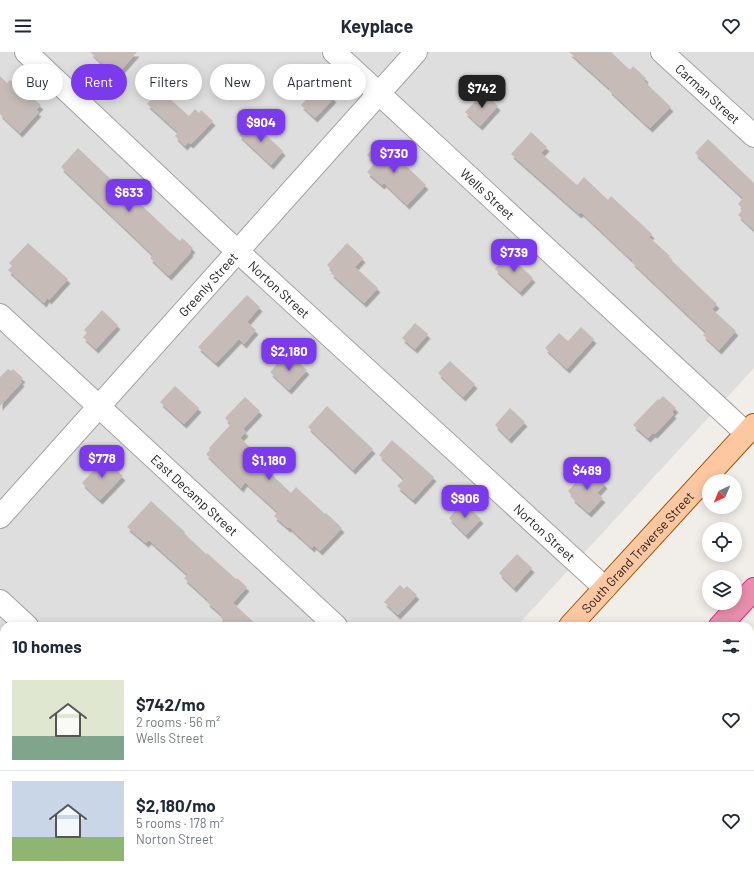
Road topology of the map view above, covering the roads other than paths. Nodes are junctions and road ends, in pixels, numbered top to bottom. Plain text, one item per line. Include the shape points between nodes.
1 (26, 52) edge
2 (334, 52) edge
3 (416, 52) edge
4 (662, 52) edge
5 (379, 94) junction
6 (754, 136) edge
7 (239, 251) junction
8 (0, 315) edge
9 (98, 407) junction
10 (750, 429) edge
11 (0, 517) edge
12 (605, 588) junction
13 (754, 588) edge
14 (0, 601) edge
15 (23, 622) edge
16 (332, 622) edge
17 (574, 622) edge
18 (724, 622) edge

1 - 7 street, Norton Street
2 - 5 street, Wells Street
3 - 5 street, Greenly Street
4 - 6 street, Carman Street
5 - 7 street, Greenly Street
5 - 10 street, Wells Street
7 - 9 street, Greenly Street
7 - 12 street, Norton Street
8 - 9 street, East Decamp Street
9 - 11 street, Greenly Street
9 - 16 street, East Decamp Street
10 - 12 main road, South Grand Traverse Street
12 - 17 main road, South Grand Traverse Street
13 - 18 highway
14 - 15 street

